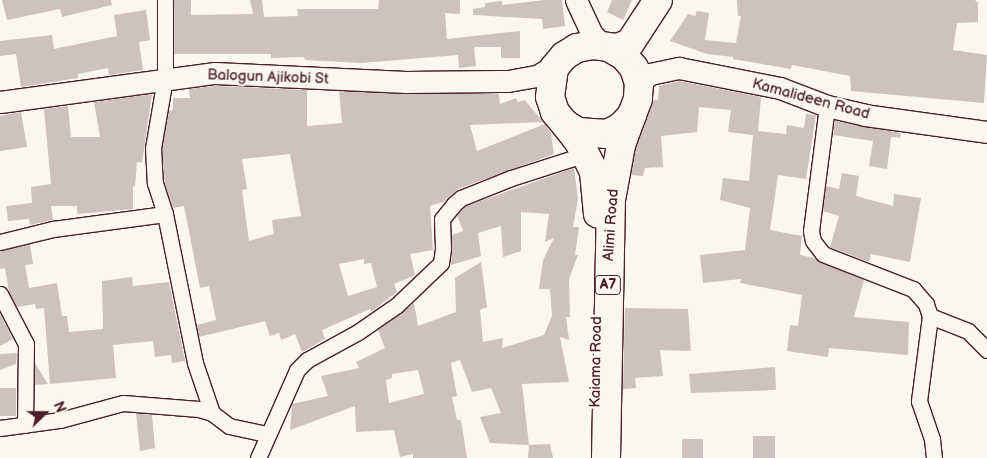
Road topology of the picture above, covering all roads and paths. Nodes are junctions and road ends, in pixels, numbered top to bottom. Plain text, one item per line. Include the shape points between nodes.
1 (165, 0) edge
2 (658, 0) edge
3 (672, 0) edge
4 (578, 7) edge
5 (607, 47) junction
6 (566, 57) junction
7 (165, 78) junction
8 (638, 79) junction
9 (508, 81) junction
10 (0, 102) edge
11 (827, 106) junction
12 (559, 115) junction
13 (632, 115) junction
14 (987, 132) edge
15 (586, 154) junction
16 (165, 214) junction
17 (0, 242) edge
18 (0, 294) edge
19 (930, 316) junction
20 (987, 350) edge
21 (212, 413) junction
22 (25, 425) junction
23 (0, 428) edge
24 (268, 434) junction
25 (258, 458) edge
26 (595, 458) edge
27 (606, 458) edge
28 (934, 458) edge

1 - 7 street
2 - 5 highway via 636,38 624,47
3 - 8 highway
4 - 5 street via 592,34
4 - 6 street via 577,41
5 - 6 highway via 593,45
5 - 8 highway via 624,56
6 - 9 street, Balogun Ajikobi St via 537,76
6 - 12 highway via 550,83
7 - 9 street, Balogun Ajikobi St via 262,73 406,82
7 - 10 street, Balogun Ajikobi St
7 - 16 street via 153,148 155,183
8 - 11 street, Kamalideen Road via 679,68 780,88
8 - 13 highway via 638,99
9 - 12 street via 539,95
11 - 14 street, Kamalideen Road via 865,115
11 - 19 street via 811,231 816,248 823,254 912,289 926,304
12 - 13 highway via 591,135 607,134 621,127
12 - 15 highway, Kaiama Road / A7
13 - 27 highway, Alimi Road / A7 via 620,145 611,200
15 - 24 street via 461,198 442,218 440,263 397,305 358,332 307,360 297,370
15 - 26 highway, Kaiama Road / A7 via 594,172 598,213
16 - 17 street via 53,229
16 - 21 street via 195,363
18 - 22 street via 26,344
19 - 20 street via 968,331
19 - 28 street via 919,401 932,439
21 - 22 street via 123,403 60,420
21 - 24 street via 229,426
22 - 23 street
24 - 25 street

